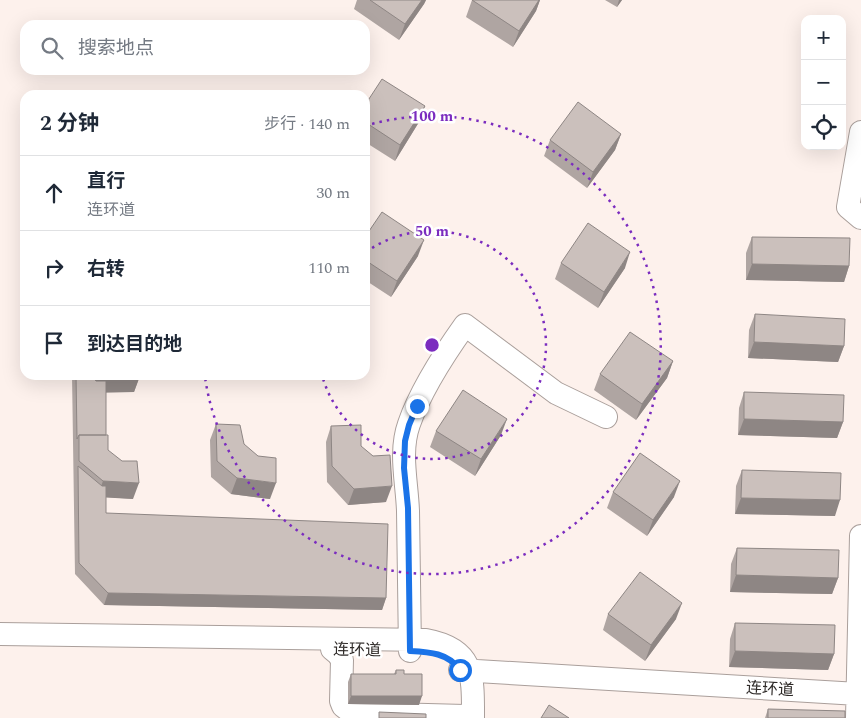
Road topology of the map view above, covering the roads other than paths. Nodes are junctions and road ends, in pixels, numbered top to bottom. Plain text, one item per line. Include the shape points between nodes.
1 (861, 132) edge
2 (861, 218) edge
3 (606, 417) dead end
4 (861, 536) edge
5 (0, 634) edge
6 (0, 644) edge
7 (409, 646) junction
8 (332, 649) junction
9 (860, 650) edge
10 (465, 670) junction
11 (858, 694) junction
12 (469, 715) edge
13 (857, 718) edge

1 - 2 street via 848,207
3 - 7 street via 556,393 465,325 428,385 405,441
4 - 9 street
5 - 7 street
6 - 8 street, 连环道
7 - 8 street, 连环道
7 - 10 street via 426,640 438,642 464,660
8 - 12 street via 342,660 341,701 352,713
9 - 11 street
10 - 11 street, 连环道
10 - 12 street via 474,688
11 - 13 street

